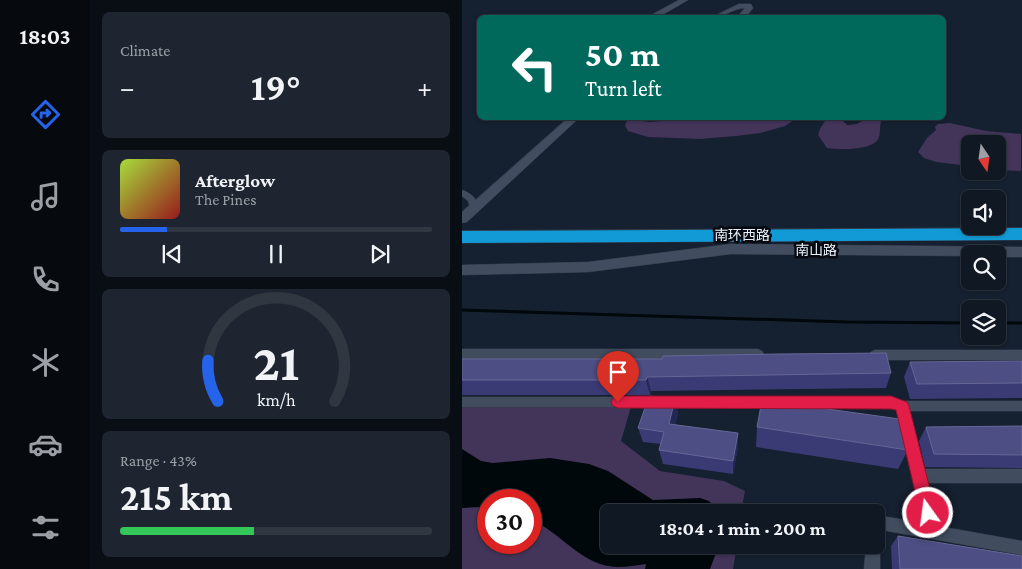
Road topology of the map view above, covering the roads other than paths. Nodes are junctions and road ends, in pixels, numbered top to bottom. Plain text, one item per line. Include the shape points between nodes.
1 (684, 0) edge
2 (656, 15) edge
3 (720, 15) edge
4 (743, 15) edge
5 (572, 120) edge
6 (462, 193) edge
7 (1006, 221) edge
8 (1022, 221) edge
9 (467, 222) edge
10 (961, 222) edge
11 (1022, 234) edge
12 (1022, 252) edge
13 (462, 270) edge
14 (462, 354) edge
15 (767, 354) edge
16 (865, 354) edge
17 (1022, 355) edge
18 (462, 402) edge
19 (902, 406) junction
20 (1022, 406) edge
21 (919, 476) junction
22 (1022, 476) edge
23 (885, 524) edge
24 (932, 532) junction
25 (1022, 548) edge
26 (873, 554) edge
27 (872, 569) edge

1 - 2 street
3 - 4 street via 739,6 748,6 750,8
5 - 9 street
6 - 9 street via 473,202
7 - 8 highway
9 - 10 highway, 南环西路
9 - 11 highway, 南环西路
12 - 13 street, 南山路 via 731,250 588,267
14 - 15 street
16 - 17 street
18 - 19 street via 891,402
19 - 20 street
19 - 21 street
21 - 22 street
21 - 24 street
23 - 24 street
24 - 25 street
26 - 27 street

